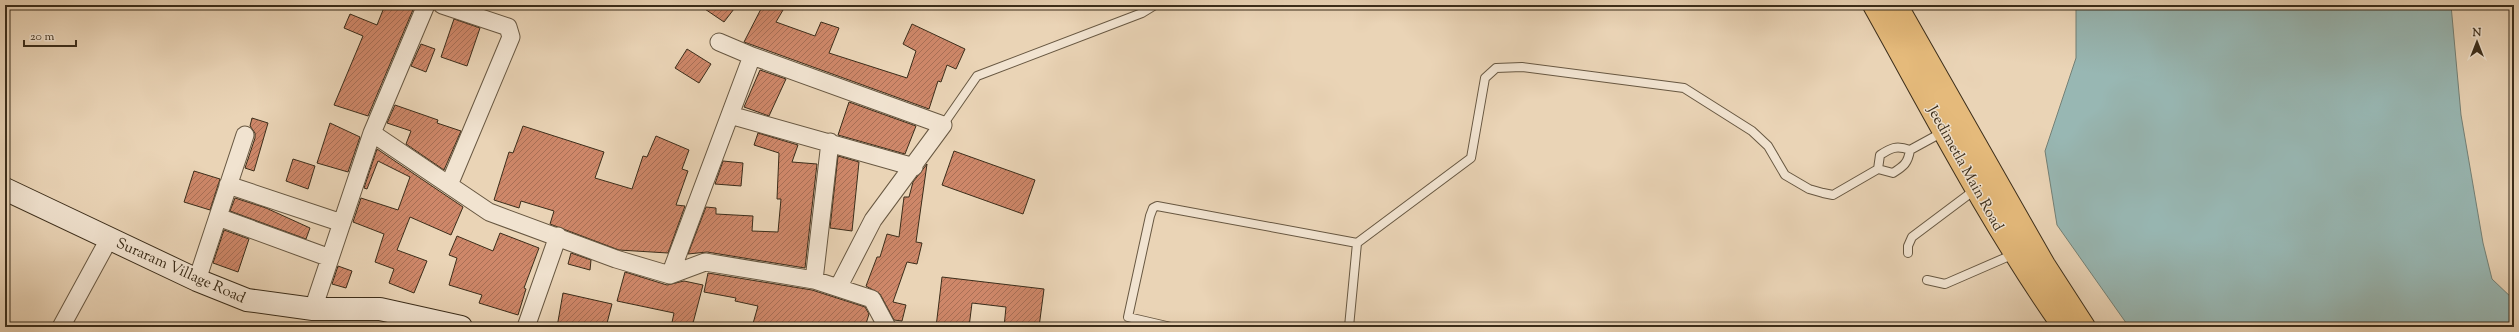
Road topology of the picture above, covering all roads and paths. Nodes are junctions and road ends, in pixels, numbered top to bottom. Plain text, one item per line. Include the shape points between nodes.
1 (426, 5) edge
2 (442, 5) edge
3 (1155, 5) edge
4 (1874, 5) edge
5 (1896, 5) edge
6 (719, 42) dead end
7 (752, 56) junction
8 (730, 115) junction
9 (943, 125) junction
10 (1945, 131) junction
11 (372, 133) junction
12 (245, 135) dead end
13 (830, 142) junction
14 (1910, 150) junction
15 (914, 167) junction
16 (1878, 169) junction
17 (228, 185) junction
18 (449, 186) junction
19 (1976, 188) junction
20 (5, 189) edge
21 (218, 217) junction
22 (342, 223) junction
23 (558, 236) junction
24 (110, 238) junction
25 (1357, 243) junction
26 (1908, 253) dead end
27 (2014, 254) junction
28 (330, 258) junction
29 (670, 275) junction
30 (197, 280) junction
31 (814, 280) junction
32 (1927, 280) dead end
33 (839, 286) junction
34 (313, 309) junction
35 (61, 327) edge
36 (461, 327) edge
37 (526, 327) edge
38 (887, 327) edge
39 (1171, 327) edge
40 (1349, 327) edge
41 (2064, 327) edge
42 (2084, 327) edge

1 - 11 street
2 - 18 street via 508,27 511,31 511,37
3 - 9 lane via 1142,13 977,76
4 - 10 main road, Jeedimetla Main Road
5 - 42 main road, Jeedimetla Main Road via 2044,265
6 - 7 street
7 - 8 street
7 - 9 street
8 - 13 street
8 - 29 street
9 - 15 street
10 - 14 lane
10 - 19 main road, Jeedimetla Main Road
11 - 18 street
11 - 22 street
12 - 17 street
13 - 15 street
13 - 31 street
14 - 16 lane via 1908,162 1893,173
14 - 16 lane via 1898,146 1880,155
15 - 33 street via 873,220
16 - 25 lane via 1833,195 1823,193 1809,189 1785,175 1768,146 1752,131 1684,88 1522,67 1496,68 1485,78 1472,158
17 - 21 street
17 - 22 street
18 - 23 street via 489,212
19 - 26 lane via 1912,237
19 - 27 main road, Jeedimetla Main Road
20 - 24 main road, Suraram Village Road
21 - 28 street
21 - 30 street
22 - 28 street
23 - 29 street via 616,260
23 - 37 street
24 - 30 main road, Suraram Village Road
24 - 35 street
25 - 39 lane via 1157,206 1153,208 1150,216 1128,317
25 - 40 lane
27 - 32 lane via 1946,284 1936,284
27 - 41 main road, Jeedimetla Main Road
28 - 34 street
29 - 31 street via 705,262
30 - 34 main road, Suraram Village Road via 246,300
31 - 33 street
33 - 38 street via 872,299
34 - 36 main road, Suraram Village Road via 380,309

